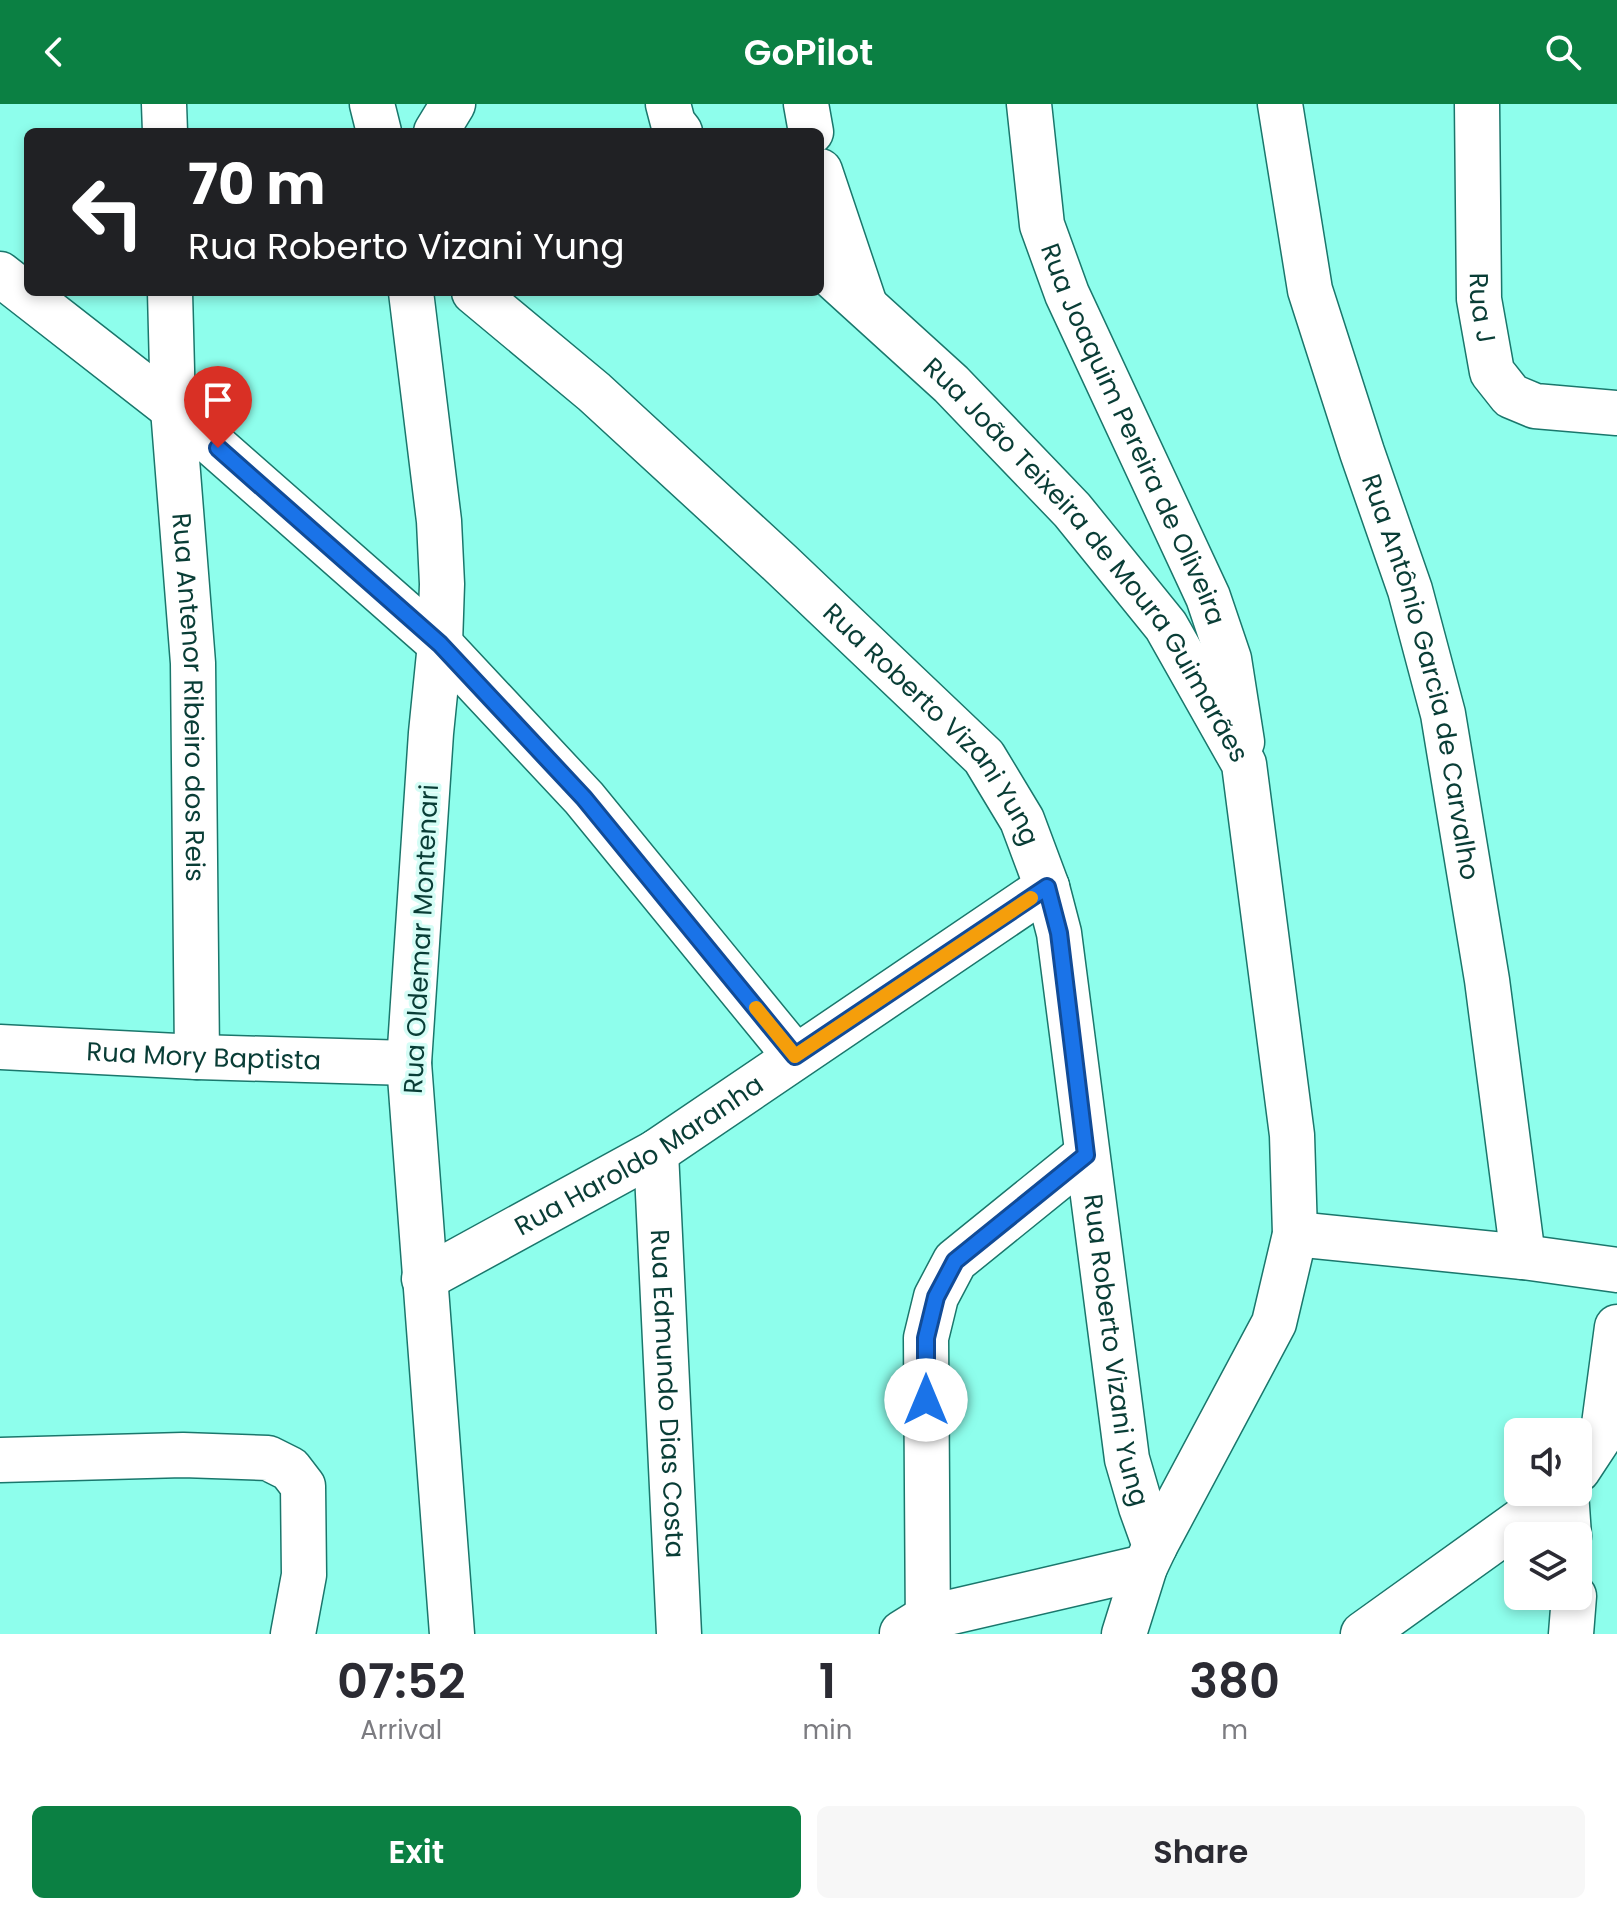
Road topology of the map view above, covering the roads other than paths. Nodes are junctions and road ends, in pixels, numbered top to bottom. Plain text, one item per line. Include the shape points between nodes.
1 (164, 104) edge
2 (372, 104) edge
3 (453, 104) edge
4 (668, 104) edge
5 (806, 104) edge
6 (1029, 104) edge
7 (1280, 104) edge
8 (1477, 104) edge
9 (165, 128) edge
10 (378, 128) edge
11 (438, 128) edge
12 (677, 128) edge
13 (810, 128) edge
14 (824, 183) edge
15 (824, 268) edge
16 (0, 274) edge
17 (24, 293) edge
18 (28, 296) edge
19 (170, 296) edge
20 (411, 296) edge
21 (479, 296) edge
22 (864, 303) junction
23 (173, 409) junction
24 (1617, 413) edge
25 (440, 644) junction
26 (1244, 764) junction
27 (1047, 887) junction
28 (0, 1047) edge
29 (795, 1056) junction
30 (197, 1057) junction
31 (409, 1063) junction
32 (656, 1152) junction
33 (1086, 1155) junction
34 (1295, 1234) junction
35 (1523, 1257) junction
36 (1617, 1270) edge
37 (424, 1279) junction
38 (1617, 1327) edge
39 (1610, 1434) edge
40 (1592, 1454) edge
41 (0, 1460) edge
42 (1544, 1506) edge
43 (1150, 1557) junction
44 (1573, 1610) edge
45 (918, 1629) edge
46 (293, 1634) edge
47 (452, 1634) edge
48 (679, 1634) edge
49 (1124, 1634) edge
50 (1363, 1634) edge
51 (1571, 1634) edge

1 - 9 street
2 - 10 street
3 - 11 street
4 - 12 street
5 - 13 street
6 - 26 street, Rua Joaquim Pereira de Oliveira via 1042,225 1067,294 1208,597 1229,659
7 - 35 street, Rua Antônio Garcia de Carvalho via 1310,290 1410,590 1443,714 1487,980
8 - 24 street, Rua J via 1479,299 1492,372 1511,396 1535,406
14 - 22 street
15 - 22 street, Rua João Teixeira de Moura Guimarães
16 - 17 street
18 - 23 street
19 - 23 street, Rua Antenor Ribeiro dos Reis
20 - 25 street, Rua Oldemar Montenari via 439,521
21 - 27 street, Rua Roberto Vizani Yung via 594,392 984,757 1022,820
22 - 26 street, Rua João Teixeira de Moura Guimarães via 951,384 1081,522 1166,626
23 - 25 street
23 - 30 street, Rua Antenor Ribeiro dos Reis via 193,663
25 - 29 street via 584,798
25 - 31 street, Rua Oldemar Montenari
26 - 34 street, Rua João Teixeira de Moura Guimarães via 1292,1135
27 - 29 street, Rua Haroldo Maranha
27 - 33 street, Rua Roberto Vizani Yung via 1059,933
28 - 30 street, Rua Mory Baptista
29 - 32 street, Rua Haroldo Maranha
30 - 31 street, Rua Mory Baptista
31 - 37 street, Rua Oldemar Montenari
32 - 37 street, Rua Haroldo Maranha
32 - 48 street, Rua Edmundo Dias Costa
33 - 43 street, Rua Roberto Vizani Yung via 1127,1459
33 - 45 street via 955,1261 936,1297 926,1338
34 - 35 street
34 - 43 street, Rua João Teixeira de Moura Guimarães via 1274,1323
35 - 36 street
37 - 47 street, Rua Oldemar Montenari
38 - 39 street
39 - 40 street
41 - 46 street via 268,1458 290,1469 303,1486 304,1531 304,1575
42 - 50 street
43 - 45 street
43 - 49 street, Rua João Teixeira de Moura Guimarães
44 - 51 street

